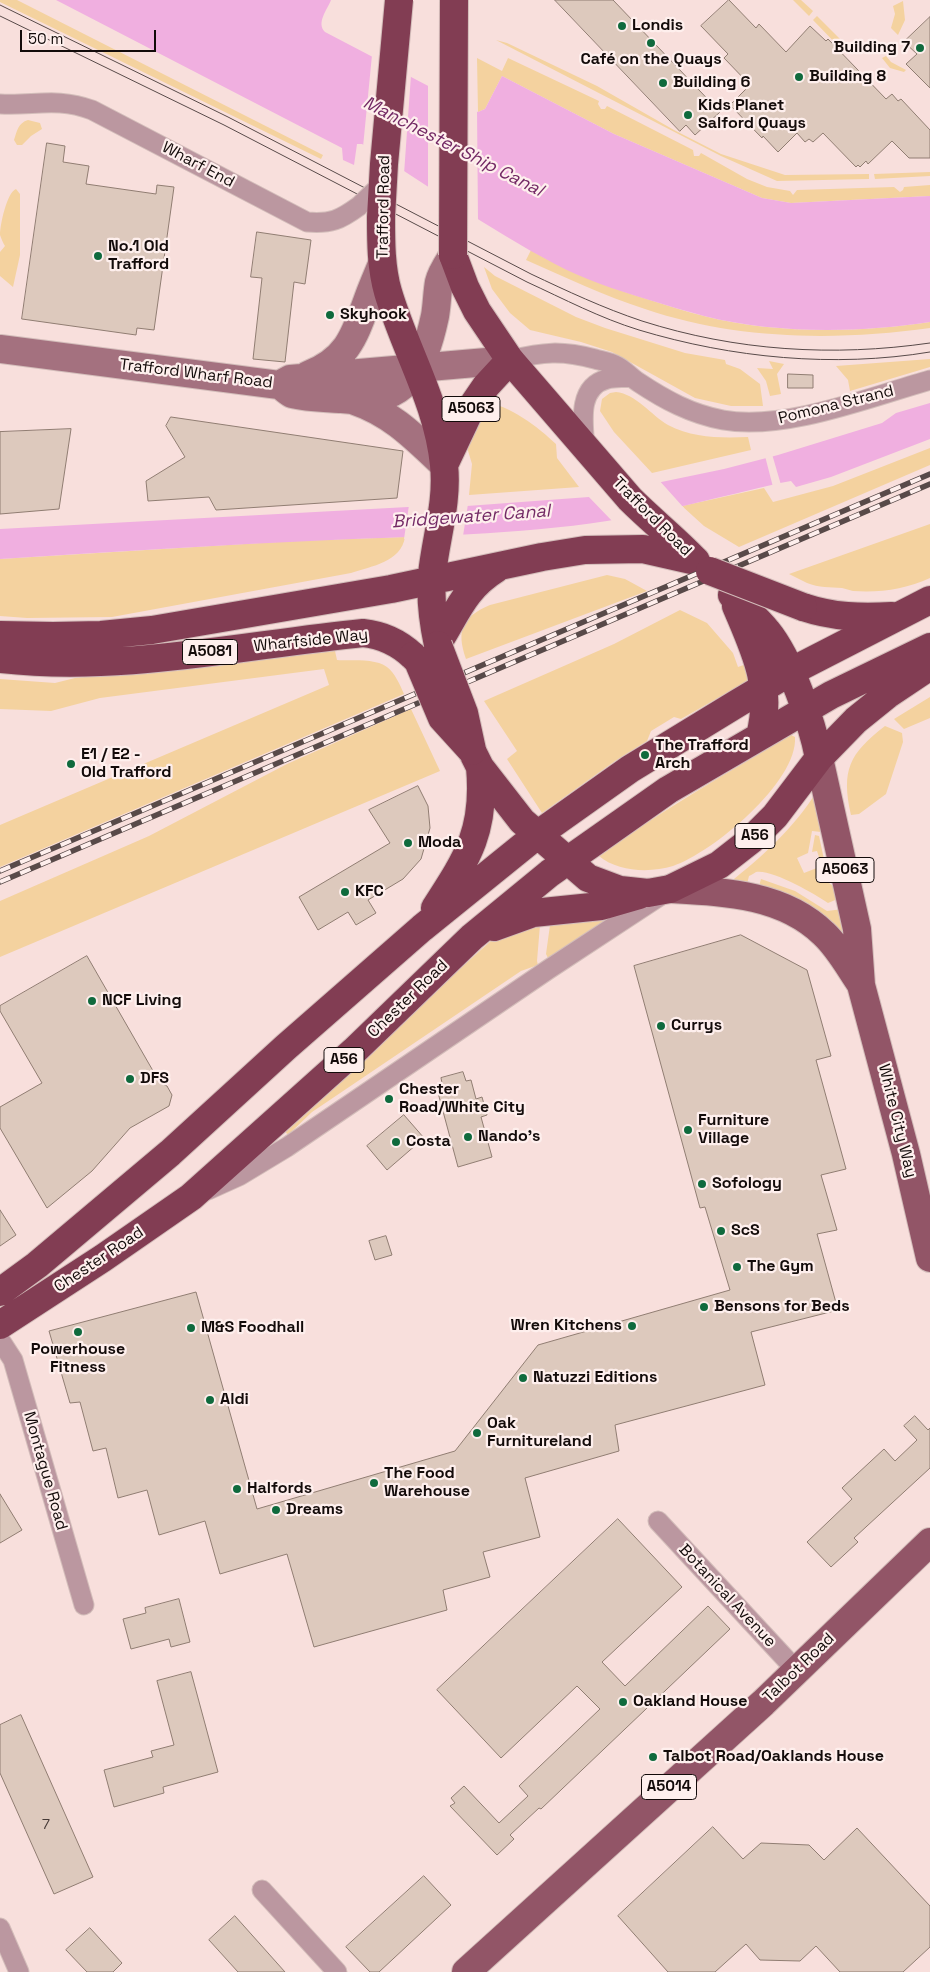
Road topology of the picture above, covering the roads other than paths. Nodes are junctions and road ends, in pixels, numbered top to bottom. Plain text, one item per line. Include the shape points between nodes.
1 (399, 0) edge
2 (454, 0) edge
3 (0, 104) edge
4 (370, 212) junction
5 (453, 255) junction
6 (382, 264) junction
7 (0, 349) edge
8 (510, 360) junction
9 (418, 367) junction
10 (630, 377) junction
11 (930, 380) edge
12 (289, 382) junction
13 (353, 401) junction
14 (585, 447) junction
15 (444, 465) junction
16 (688, 557) junction
17 (504, 565) junction
18 (432, 581) junction
19 (928, 601) edge
20 (898, 616) junction
21 (0, 635) edge
22 (759, 636) junction
23 (438, 644) junction
24 (930, 647) edge
25 (0, 659) edge
26 (930, 666) edge
27 (790, 672) junction
28 (764, 687) junction
29 (806, 710) junction
30 (760, 736) junction
31 (819, 758) junction
32 (476, 759) junction
33 (537, 835) junction
34 (568, 860) junction
35 (659, 891) junction
36 (422, 928) junction
37 (472, 937) junction
38 (861, 985) junction
39 (191, 1197) junction
40 (930, 1258) edge
41 (0, 1292) edge
42 (0, 1325) edge
43 (0, 1340) edge
44 (658, 1521) dead end
45 (930, 1542) edge
46 (84, 1605) dead end
47 (796, 1670) junction
48 (262, 1890) dead end
49 (0, 1928) edge
50 (19, 1972) edge
51 (337, 1972) edge
52 (466, 1972) edge

1 - 4 highway, Trafford Road / A5063, bridge via 383,183
2 - 5 highway, Trafford Road, bridge
3 - 4 street, Wharf End via 20,106 33,102 56,102 92,110 307,222 324,224
4 - 6 highway, Trafford Road / A5063
5 - 8 highway, Trafford Road via 477,311
5 - 9 street via 439,280 431,332
6 - 9 highway, Trafford Road / A5063 via 394,311
6 - 12 street via 350,343 333,362 318,372
7 - 12 street, Trafford Wharf Road
8 - 9 street, Trafford Wharf Road
8 - 10 street, Pomona Strand via 539,353 572,354 616,365
8 - 14 highway, Trafford Road
8 - 15 highway, Trafford Road / A5063 via 471,408
9 - 12 street, Trafford Wharf Road
9 - 13 street via 398,391 379,399
9 - 15 highway, Trafford Road / A5063 via 432,408
10 - 11 street, Pomona Strand via 678,406 709,417 743,422 819,412
10 - 14 street via 599,382 588,393 584,406
12 - 13 street via 291,394
13 - 15 street via 394,420
14 - 16 highway, Trafford Road via 648,518
15 - 18 highway, Trafford Road / A5063 via 444,503
16 - 17 highway, A5081 via 643,549 585,550
16 - 20 highway, bridge via 803,606 836,616
16 - 22 highway via 732,595
17 - 18 highway, A5081
17 - 23 highway, A5081 via 472,588
18 - 21 highway, A5081 via 152,630 92,635
18 - 23 highway, Trafford Road / A5063 via 432,609
19 - 20 highway, Chester Road
20 - 27 highway, Chester Road
22 - 27 highway via 781,654
22 - 28 highway
23 - 32 highway, A5063, bridge via 464,713
24 - 29 highway, A56
25 - 32 highway, Wharfside Way / A5081, bridge via 98,662 199,654 362,633 382,636 418,660 442,718
26 - 31 highway via 856,720
27 - 28 highway, Chester Road
27 - 29 highway
28 - 30 highway via 766,703
28 - 33 highway, Chester Road via 630,769
29 - 30 highway, Chester Road / A56
29 - 31 highway
30 - 34 highway, Chester Road / A56 via 668,790
31 - 35 highway, A56 via 775,816 752,840 719,865
31 - 38 main road, White City Way / A5063 via 857,928
32 - 33 highway, Wharfside Way via 522,821
32 - 36 highway via 482,789 474,838 458,872
33 - 34 highway, Wharfside Way
33 - 36 highway, Chester Road
34 - 35 highway, Wharfside Way via 588,878 602,884 620,890
34 - 37 highway, Chester Road / A56
35 - 37 highway, A56 via 601,906 528,915
35 - 38 main road, White City Way / A5063 via 711,891 762,899 793,910 837,948
35 - 39 street via 287,1148 239,1176
36 - 41 highway, Chester Road via 170,1153 37,1265
37 - 39 highway, Chester Road / A56 via 354,1050
38 - 40 main road, White City Way / A5063
39 - 42 highway, Chester Road / A56
43 - 46 street, Montague Road via 13,1360
44 - 47 street, Botanical Avenue
45 - 47 main road, Talbot Road / A5014
47 - 52 main road, Talbot Road / A5014
48 - 51 street
49 - 50 street

